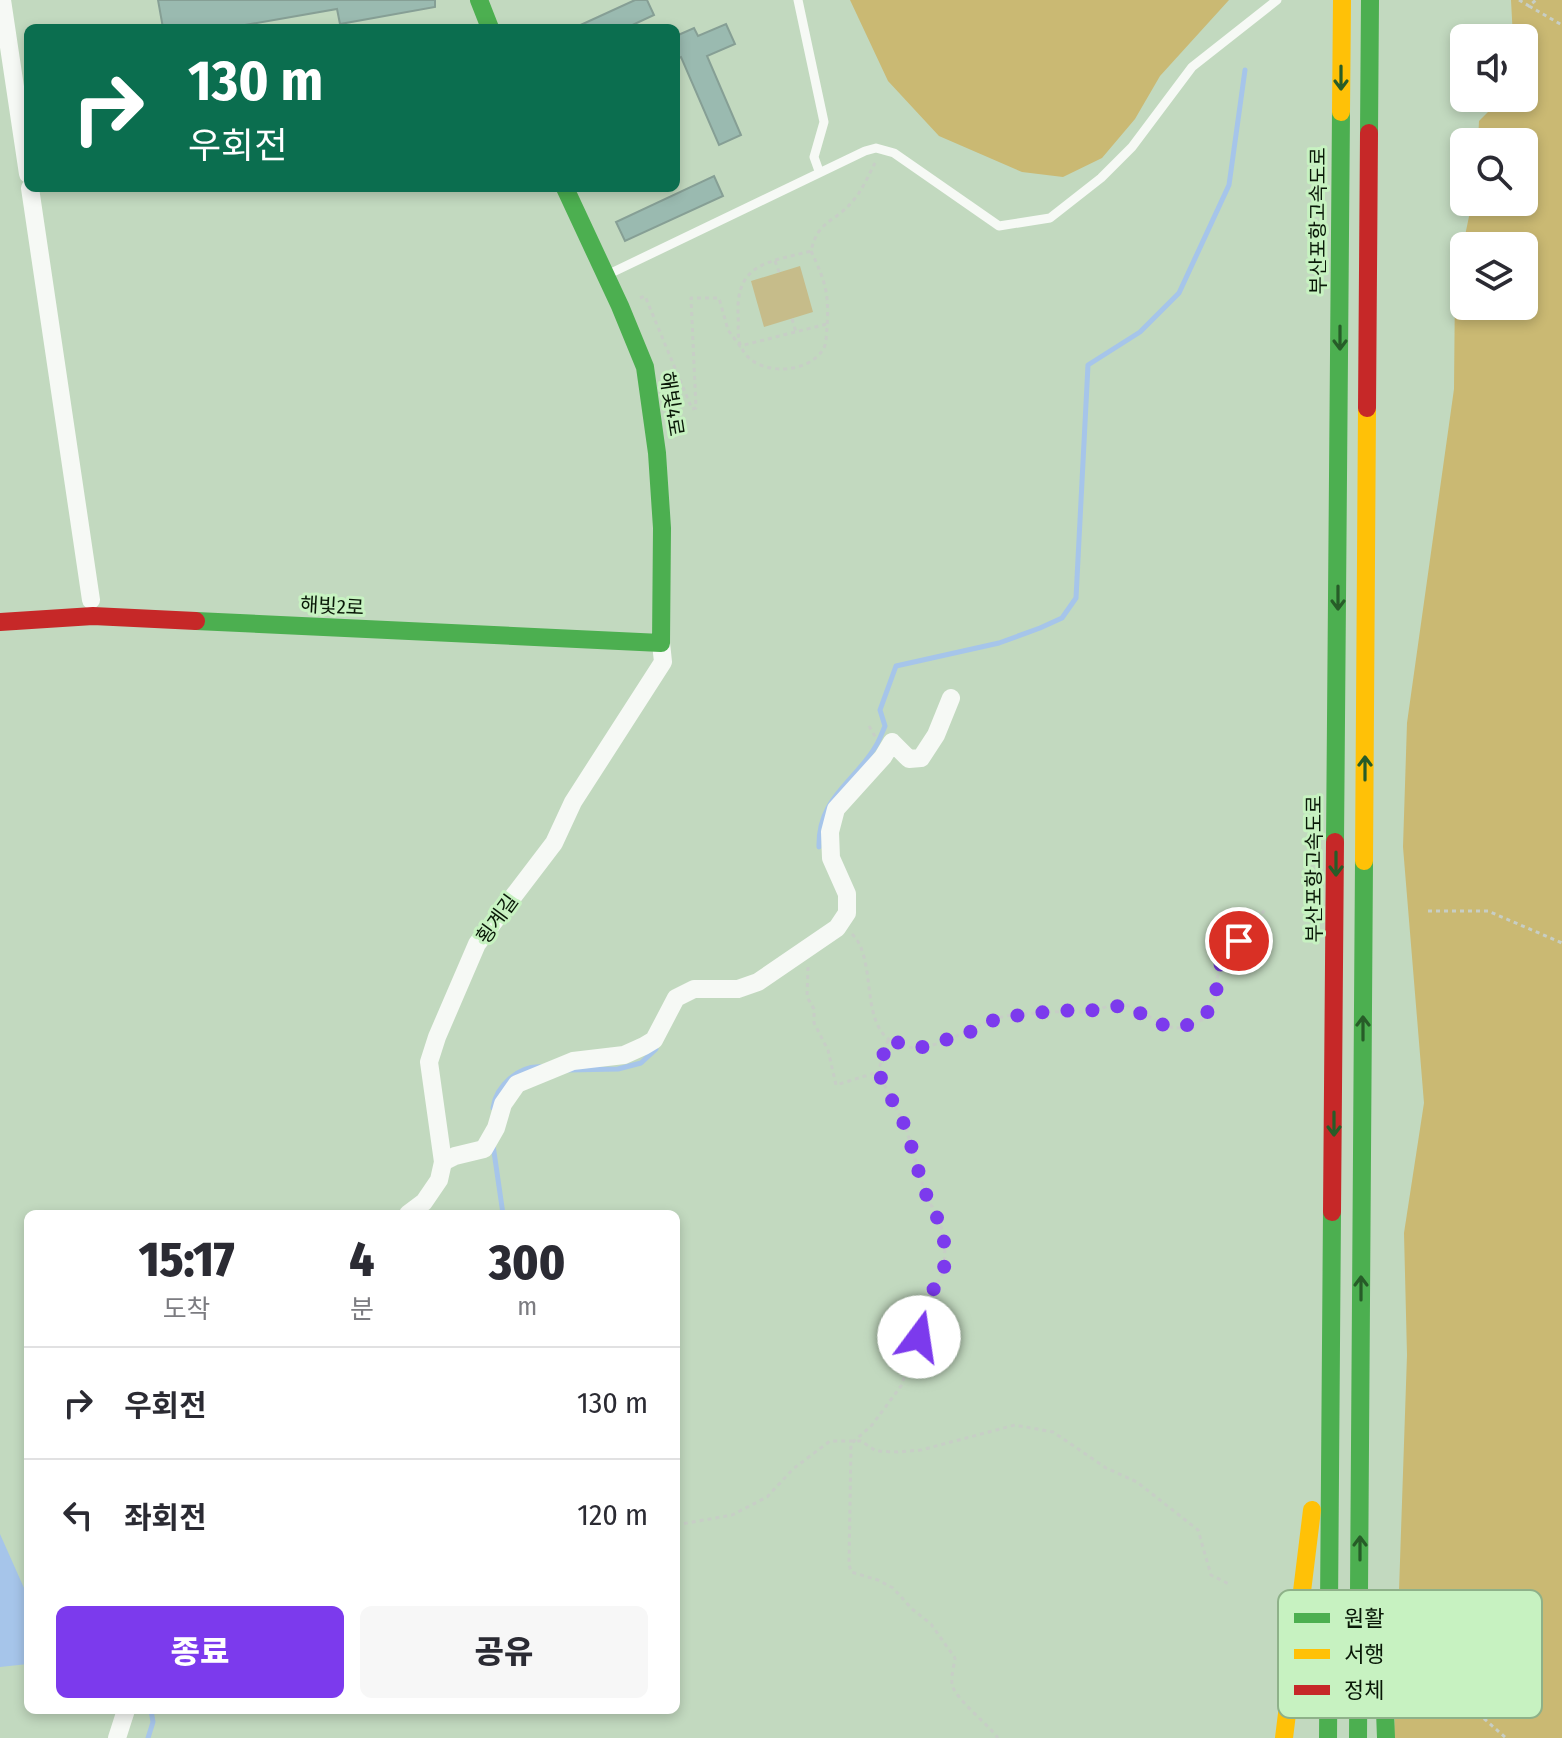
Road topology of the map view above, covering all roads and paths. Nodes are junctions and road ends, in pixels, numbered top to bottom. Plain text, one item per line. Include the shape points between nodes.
1 (2, 0) edge
2 (479, 0) edge
3 (798, 0) edge
4 (1277, 0) edge
5 (1342, 0) edge
6 (1370, 0) edge
7 (1519, 0) edge
8 (1536, 0) edge
9 (1529, 6) junction
10 (488, 24) edge
11 (1562, 25) edge
12 (24, 147) edge
13 (880, 150) junction
14 (819, 171) junction
15 (31, 192) edge
16 (567, 192) edge
17 (811, 251) junction
18 (775, 261) junction
19 (779, 272) dead end
20 (606, 275) junction
21 (620, 306) junction
22 (792, 319) dead end
23 (827, 324) junction
24 (796, 332) junction
25 (740, 346) junction
26 (91, 600) dead end
27 (0, 622) edge
28 (661, 643) junction
29 (951, 698) dead end
30 (869, 726) dead end
31 (874, 736) dead end
32 (1265, 910) dead end
33 (1428, 911) dead end
34 (841, 922) junction
35 (1562, 943) edge
36 (799, 954) junction
37 (888, 1040) junction
38 (878, 1072) junction
39 (443, 1162) junction
40 (413, 1210) edge
41 (1333, 1322) junction
42 (1361, 1334) junction
43 (853, 1441) junction
44 (680, 1524) edge
45 (1377, 1532) dead end
46 (1380, 1577) dead end
47 (1229, 1584) dead end
48 (1301, 1590) edge
49 (1330, 1590) edge
50 (1359, 1590) edge
51 (1380, 1590) edge
52 (125, 1714) edge
53 (1286, 1718) edge
54 (1328, 1718) edge
55 (1358, 1718) edge
56 (1385, 1718) edge
57 (1483, 1718) edge
58 (117, 1738) edge
59 (998, 1738) edge
60 (1284, 1738) edge
61 (1328, 1738) edge
62 (1358, 1738) edge
63 (1386, 1738) edge
64 (1506, 1738) edge

1 - 12 street
2 - 10 main road
3 - 14 lane via 824,122 814,157
4 - 13 lane via 1192,67 1132,147 1050,218 999,226 894,153
5 -> 41 main road, 부산포항고속도로
42 -> 6 main road
7 - 9 path
8 - 9 path
9 - 11 path
13 - 14 lane
13 - 17 path via 859,193 821,227
14 - 20 lane
15 - 26 street
16 - 20 main road, 해빛4로
17 - 18 path
17 - 23 path via 829,294
18 - 19 path
18 - 25 path via 746,276 738,293
20 - 21 main road, 해빛4로
21 - 25 path via 645,296 692,409 696,408 691,298 719,298 728,330
21 - 28 main road, 해빛4로 via 645,367 652,405 662,528
22 - 24 path
23 - 24 path
23 - 25 path via 822,351 785,370 756,364
24 - 25 path
27 - 28 main road, 해빛2로 via 93,616
28 - 39 street, 횡계길 via 663,662 658,671 573,802 554,843 477,944 437,1037 429,1062
29 - 34 street via 921,758 909,759 892,742 836,809 831,858 847,894
30 - 31 path
32 - 37 path via 1221,962 1214,1004 1200,1021 1178,1028 1125,1005 998,1018 919,1048
33 - 35 path via 1488,911
34 - 36 street
34 - 37 path via 866,961 868,994
36 - 38 path via 809,969 807,997 836,1085
36 - 39 street via 758,982 738,989 694,989 676,998 654,1040 644,1046 624,1055 573,1061 517,1084 484,1149
37 - 38 path
38 - 43 path via 906,1128 941,1226 944,1271 928,1299 901,1386
39 - 40 street via 439,1180
41 - 48 main road
41 - 49 main road, 부산포항고속도로
42 - 45 main road
50 -> 42 main road
43 - 44 path via 830,1441 767,1497 732,1515
43 - 47 path via 876,1451 898,1452 1015,1425 1053,1432 1137,1482 1198,1530 1211,1575
43 - 59 path via 851,1572 893,1588 931,1624 955,1658 952,1683 957,1697
46 - 51 main road
52 - 58 street
53 - 60 main road
54 - 61 main road, 부산포항고속도로
62 -> 55 main road
56 - 63 main road
57 - 64 path

